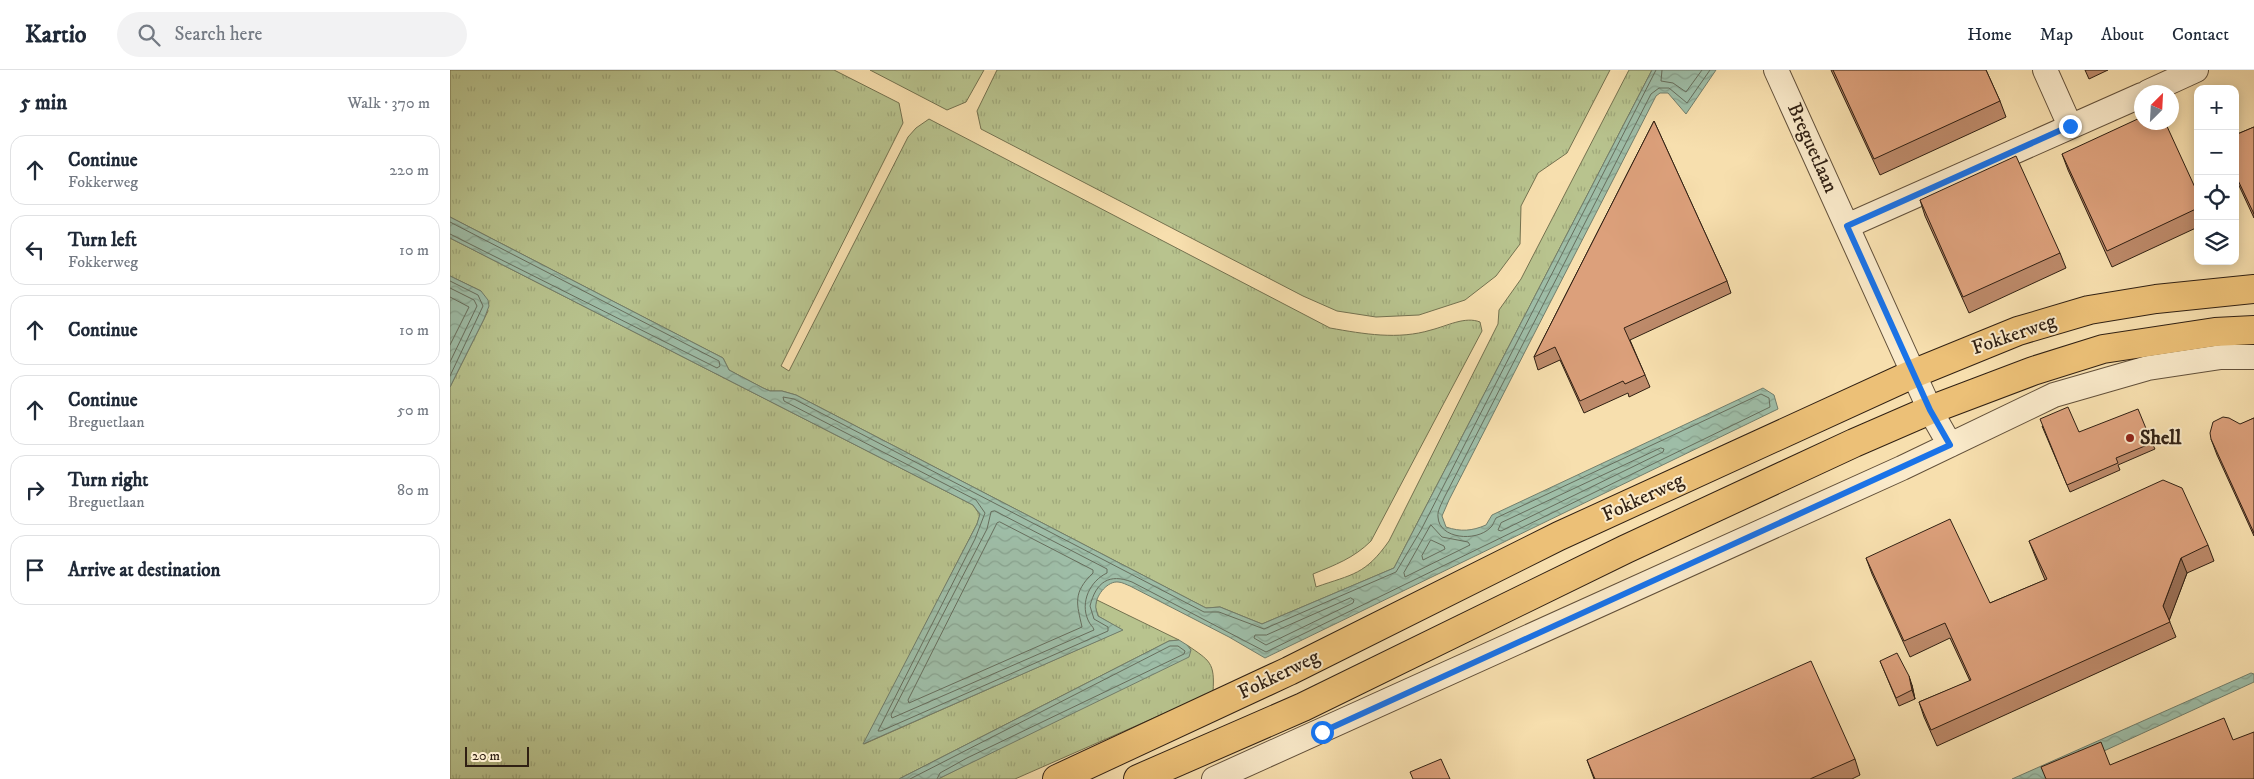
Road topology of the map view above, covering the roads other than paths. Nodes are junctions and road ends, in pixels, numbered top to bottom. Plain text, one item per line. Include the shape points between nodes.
1 (1776, 70) edge
2 (2045, 70) edge
3 (2196, 70) edge
4 (2163, 85) edge
5 (2134, 98) edge
6 (2070, 126) junction
7 (1847, 226) junction
8 (2254, 289) edge
9 (2254, 330) edge
10 (2254, 357) edge
11 (1914, 373) junction
12 (1930, 410) junction
13 (1950, 445) junction
14 (1057, 779) edge
15 (1138, 779) edge
16 (1214, 779) edge

1 - 7 street, Breguetlaan
2 - 6 street
3 - 4 street
5 - 6 street
6 - 7 street
7 - 11 street, Breguetlaan
8 - 11 main road, Fokkerweg via 2089,310 2018,331
9 - 12 main road, Fokkerweg via 2215,332 2103,349 2033,371
10 - 13 street via 2221,357 2148,368 2054,395
11 - 12 street, Breguetlaan
11 - 14 main road, Fokkerweg via 1559,536 1288,671
12 - 13 street
12 - 15 main road, Fokkerweg via 1854,442 1626,550 1303,707
13 - 16 street

